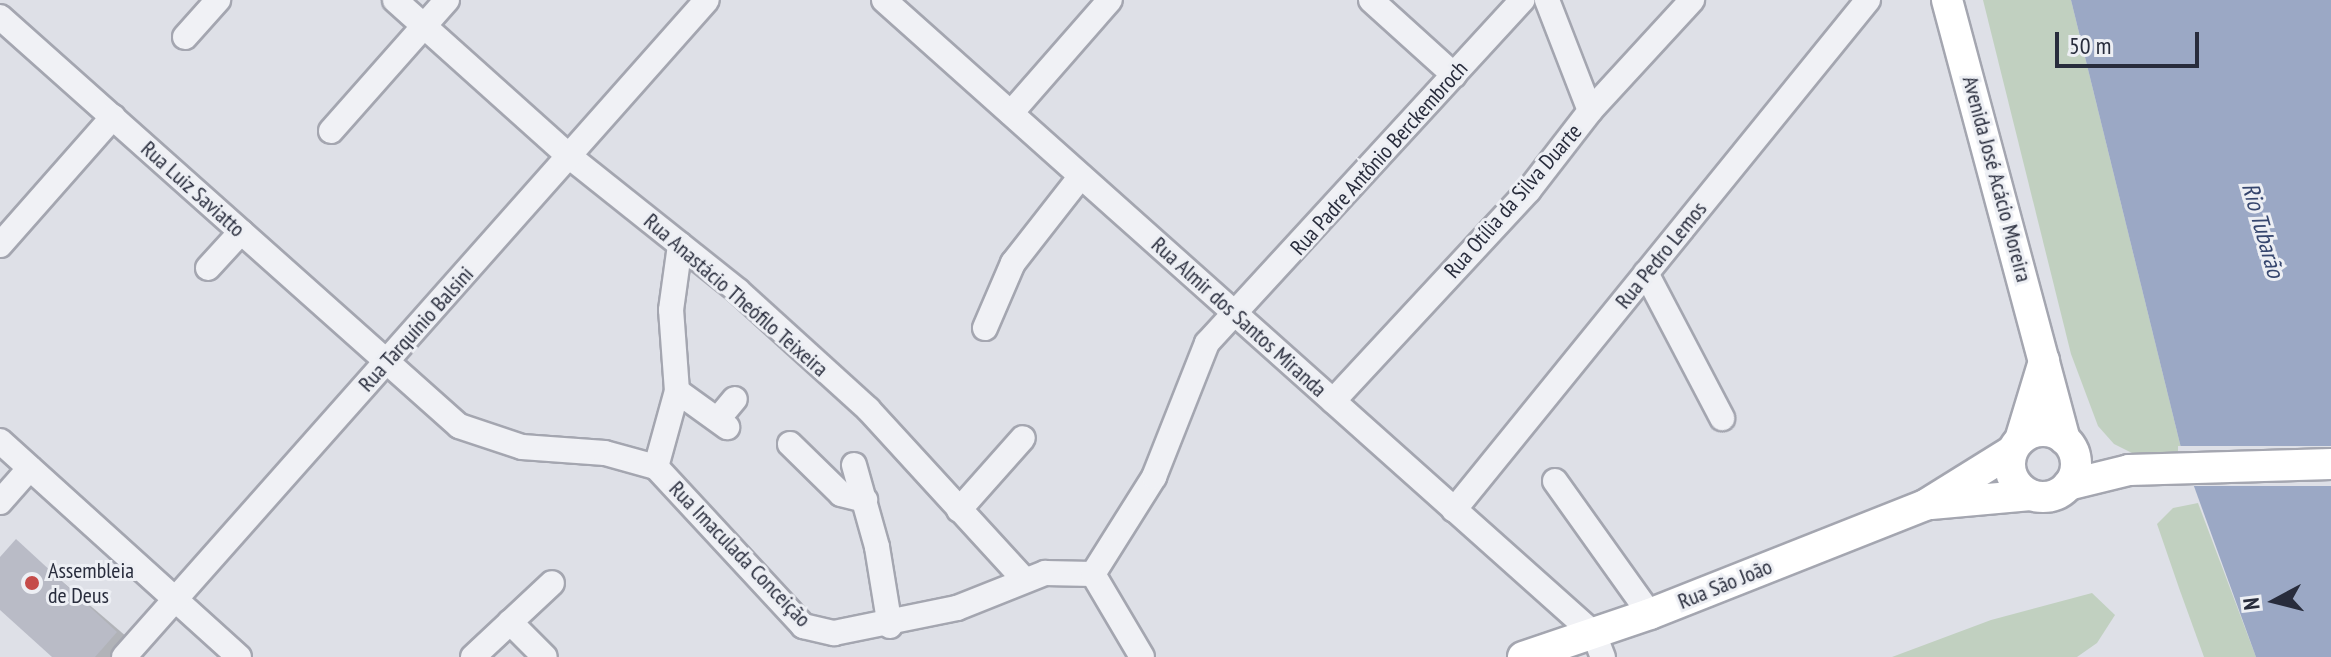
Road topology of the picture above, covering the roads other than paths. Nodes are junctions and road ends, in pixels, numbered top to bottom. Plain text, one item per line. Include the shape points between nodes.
1 (218, 0) edge
2 (395, 0) edge
3 (447, 0) edge
4 (707, 0) edge
5 (884, 0) edge
6 (1110, 0) edge
7 (1371, 0) edge
8 (1522, 0) edge
9 (1547, 0) edge
10 (1692, 0) edge
11 (1868, 0) edge
12 (1947, 0) edge
13 (0, 17) edge
14 (424, 26) junction
15 (185, 37) dead end
16 (1454, 75) junction
17 (1590, 111) junction
18 (1011, 113) junction
19 (113, 117) junction
20 (331, 131) dead end
21 (569, 156) junction
22 (1081, 176) junction
23 (241, 232) junction
24 (0, 245) edge
25 (680, 245) junction
26 (208, 268) dead end
27 (1646, 273) junction
28 (1237, 316) junction
29 (985, 328) dead end
30 (2045, 359) junction
31 (386, 362) junction
32 (677, 391) junction
33 (735, 399) dead end
34 (1333, 401) junction
35 (1722, 418) dead end
36 (1023, 438) dead end
37 (0, 441) edge
38 (2068, 443) junction
39 (790, 444) dead end
40 (2016, 445) junction
41 (2331, 464) edge
42 (854, 465) dead end
43 (656, 467) junction
44 (30, 468) junction
45 (2138, 470) junction
46 (1555, 481) dead end
47 (2068, 485) junction
48 (2031, 495) junction
49 (865, 500) junction
50 (0, 502) edge
51 (1925, 505) junction
52 (959, 510) junction
53 (1454, 510) junction
54 (1093, 574) junction
55 (1023, 578) junction
56 (552, 583) dead end
57 (175, 600) junction
58 (1650, 614) junction
59 (510, 622) junction
60 (890, 626) junction
61 (1598, 646) edge
62 (124, 657) edge
63 (239, 657) edge
64 (473, 657) edge
65 (545, 657) edge
66 (1142, 657) edge
67 (1523, 657) edge

1 - 15 street
2 - 14 street, Rua Anastácio Theófilo Teixeira
3 - 14 street
4 - 21 street, Rua Tarquínio Balsini
5 - 18 street, Rua Almir dos Santos Miranda
6 - 18 street
7 - 16 street
8 - 16 street, Rua Padre Antônio Berckembroch
9 - 17 street
10 - 17 street, Rua Otília da Silva Duarte
11 - 27 street, Rua Pedro Lemos
12 - 30 main road, Avenida José Acácio Moreira
13 - 19 street, Rua Luiz Saviatto
14 - 20 street
14 - 21 street, Rua Anastácio Theófilo Teixeira
16 - 28 street, Rua Padre Antônio Berckembroch
17 - 34 street, Rua Otília da Silva Duarte via 1529,190
18 - 22 street, Rua Almir dos Santos Miranda
19 - 23 street, Rua Luiz Saviatto
19 - 24 street
21 - 25 street, Rua Anastácio Theófilo Teixeira
21 - 31 street, Rua Tarquínio Balsini
22 - 28 street, Rua Almir dos Santos Miranda
22 - 29 street via 1013,263
23 - 26 street
23 - 31 street, Rua Luiz Saviatto
25 - 32 street via 671,310
25 - 52 street, Rua Anastácio Theófilo Teixeira via 868,409
27 - 35 street
27 - 53 street, Rua Pedro Lemos
28 - 34 street, Rua Almir dos Santos Miranda
28 - 54 street via 1207,343 1154,477
30 - 38 main road, Avenida José Acácio Moreira
30 - 40 main road
31 - 43 street, Rua Luiz Saviatto via 473,434 522,447 605,453
31 - 57 street, Rua Tarquínio Balsini
32 - 33 street via 722,423
32 - 43 street
34 - 53 street, Rua Almir dos Santos Miranda
36 - 52 street
37 - 44 street
38 - 40 main road via 2047,431
38 - 45 main road
38 - 47 main road via 2076,466
39 - 49 street via 841,494
40 - 48 main road via 2010,472
40 - 51 main road, Rua São João
41 - 45 main road
42 - 49 street
43 - 60 street, Rua Imaculada Conceição via 809,630 834,633
44 - 50 street
44 - 57 street
45 - 47 main road
46 - 58 street
47 - 48 main road via 2052,496
48 - 51 main road, Rua São João
49 - 60 street
51 - 58 main road, Rua São João
52 - 55 street, Rua Anastácio Theófilo Teixeira
53 - 61 street, Rua Almir dos Santos Miranda
54 - 55 street, Rua Imaculada Conceição via 1068,571
54 - 66 street
55 - 60 street, Rua Imaculada Conceição via 957,608
56 - 59 street
57 - 62 street, Rua Tarquínio Balsini
57 - 63 street
58 - 61 main road, Rua São João
59 - 64 street
59 - 65 street
61 - 67 main road, Rua São João

